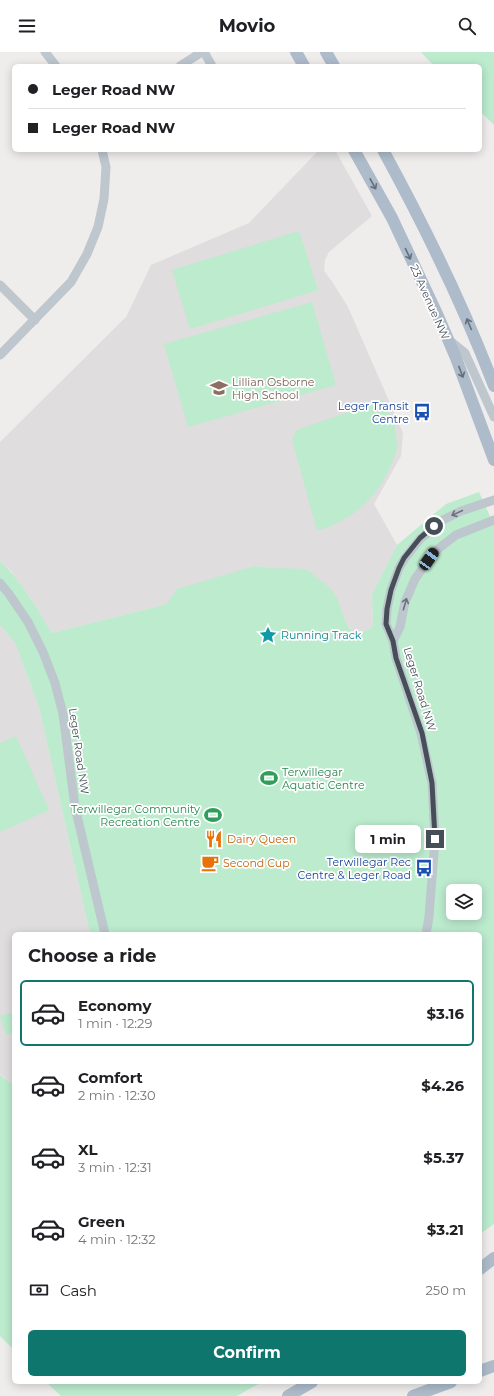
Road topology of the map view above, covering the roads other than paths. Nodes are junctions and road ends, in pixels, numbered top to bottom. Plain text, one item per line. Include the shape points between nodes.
1 (45, 52) edge
2 (203, 52) edge
3 (296, 52) edge
4 (326, 52) edge
5 (54, 64) edge
6 (183, 64) edge
7 (211, 64) edge
8 (303, 64) edge
9 (333, 64) edge
10 (102, 152) edge
11 (355, 152) edge
12 (384, 152) edge
13 (0, 285) edge
14 (35, 320) junction
15 (447, 337) junction
16 (0, 355) edge
17 (494, 386) edge
18 (494, 417) edge
19 (494, 460) edge
20 (494, 500) edge
21 (494, 520) edge
22 (0, 583) edge
23 (393, 641) junction
24 (105, 932) edge
25 (426, 932) edge
26 (494, 1258) edge
27 (482, 1267) edge
28 (494, 1366) edge
29 (482, 1370) edge
30 (309, 1384) edge
31 (446, 1384) edge
32 (288, 1396) edge
33 (413, 1396) edge

1 - 5 street
2 - 6 street
2 - 7 street
3 - 8 main road
4 - 9 main road
10 - 14 street via 106,167 104,199 98,227 87,254 71,282
11 -> 15 main road, 23 Avenue NW via 392,218
17 -> 12 main road via 460,303 424,226
13 - 14 street
14 - 16 street
15 - 18 street via 465,353
15 -> 19 main road, 23 Avenue NW
20 -> 23 street, Leger Road NW via 443,520 420,538 404,558 391,590 387,609 386,624
23 -> 21 street, Leger Road NW via 415,579 434,552 456,535
22 - 24 street, Leger Road NW via 31,627 55,683 75,807
23 - 25 street, Leger Road NW via 396,658 422,733 432,783 435,839
26 - 27 main road
28 - 29 main road
30 - 32 main road
31 - 33 main road

